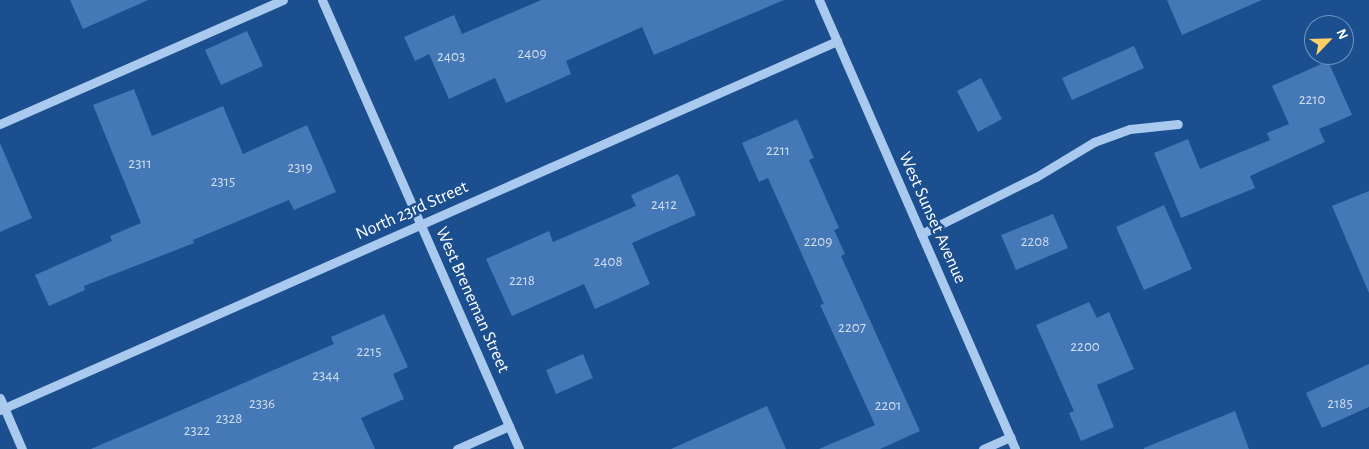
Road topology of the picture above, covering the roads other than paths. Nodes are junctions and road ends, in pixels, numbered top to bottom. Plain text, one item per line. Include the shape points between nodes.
1 (283, 0) edge
2 (322, 0) edge
3 (819, 0) edge
4 (837, 41) junction
5 (0, 124) edge
6 (1178, 124) dead end
7 (421, 225) junction
8 (922, 234) junction
9 (0, 398) edge
10 (2, 409) edge
11 (509, 426) junction
12 (1010, 436) junction
13 (22, 449) edge
14 (457, 449) edge
15 (519, 449) edge
16 (982, 449) edge
17 (1016, 449) edge

1 - 5 street
2 - 7 street, West Breneman Street
3 - 4 street, West Sunset Avenue
4 - 7 street, North 23rd Street
4 - 8 street, West Sunset Avenue
6 - 8 street via 1130,129 1094,142 1036,177
7 - 10 street, North 23rd Street
7 - 11 street, West Breneman Street
8 - 12 street, West Sunset Avenue
9 - 10 street
10 - 13 street
11 - 14 street
11 - 15 street, West Breneman Street
12 - 16 street
12 - 17 street, West Sunset Avenue

